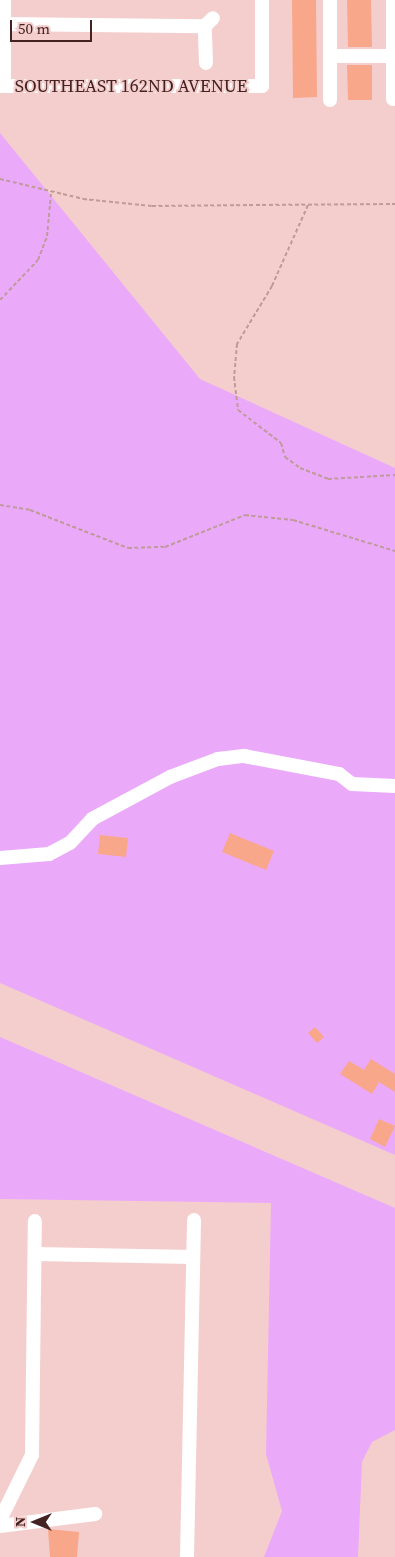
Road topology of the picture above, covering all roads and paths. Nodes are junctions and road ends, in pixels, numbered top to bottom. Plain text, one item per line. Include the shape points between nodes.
1 (4, 0) edge
2 (262, 0) edge
3 (330, 0) edge
4 (393, 0) edge
5 (2, 24) edge
6 (330, 56) junction
7 (393, 56) junction
8 (206, 62) dead end
9 (2, 86) edge
10 (393, 99) dead end
11 (330, 100) dead end
12 (0, 179) edge
13 (51, 194) junction
14 (395, 204) edge
15 (308, 205) junction
16 (0, 300) edge
17 (395, 475) edge
18 (0, 505) edge
19 (395, 551) edge
20 (395, 786) edge
21 (0, 858) edge
22 (194, 1220) dead end
23 (35, 1221) dead end
24 (35, 1254) junction
25 (193, 1257) junction
26 (95, 1514) dead end
27 (0, 1520) edge
28 (0, 1526) edge
29 (187, 1557) edge

1 - 5 street
2 - 9 street, SOUTHEAST 162ND AVENUE via 262,86
3 - 6 street
4 - 7 street
5 - 8 street via 209,22
5 - 9 street
6 - 7 street
6 - 11 street
7 - 10 street
12 - 13 path
13 - 15 path via 152,206
13 - 16 path via 47,236 38,260
14 - 15 path
15 - 17 path via 272,286 237,344 234,377 238,410 281,442 286,457 300,468 328,479
18 - 19 path via 30,510 128,548 165,547 245,515 292,520
20 - 21 street via 352,784 339,774 244,756 218,759 170,777 92,818 70,843 49,854
22 - 25 street
23 - 24 street
24 - 25 street
24 - 27 street via 32,1455
25 - 29 street
26 - 28 street

